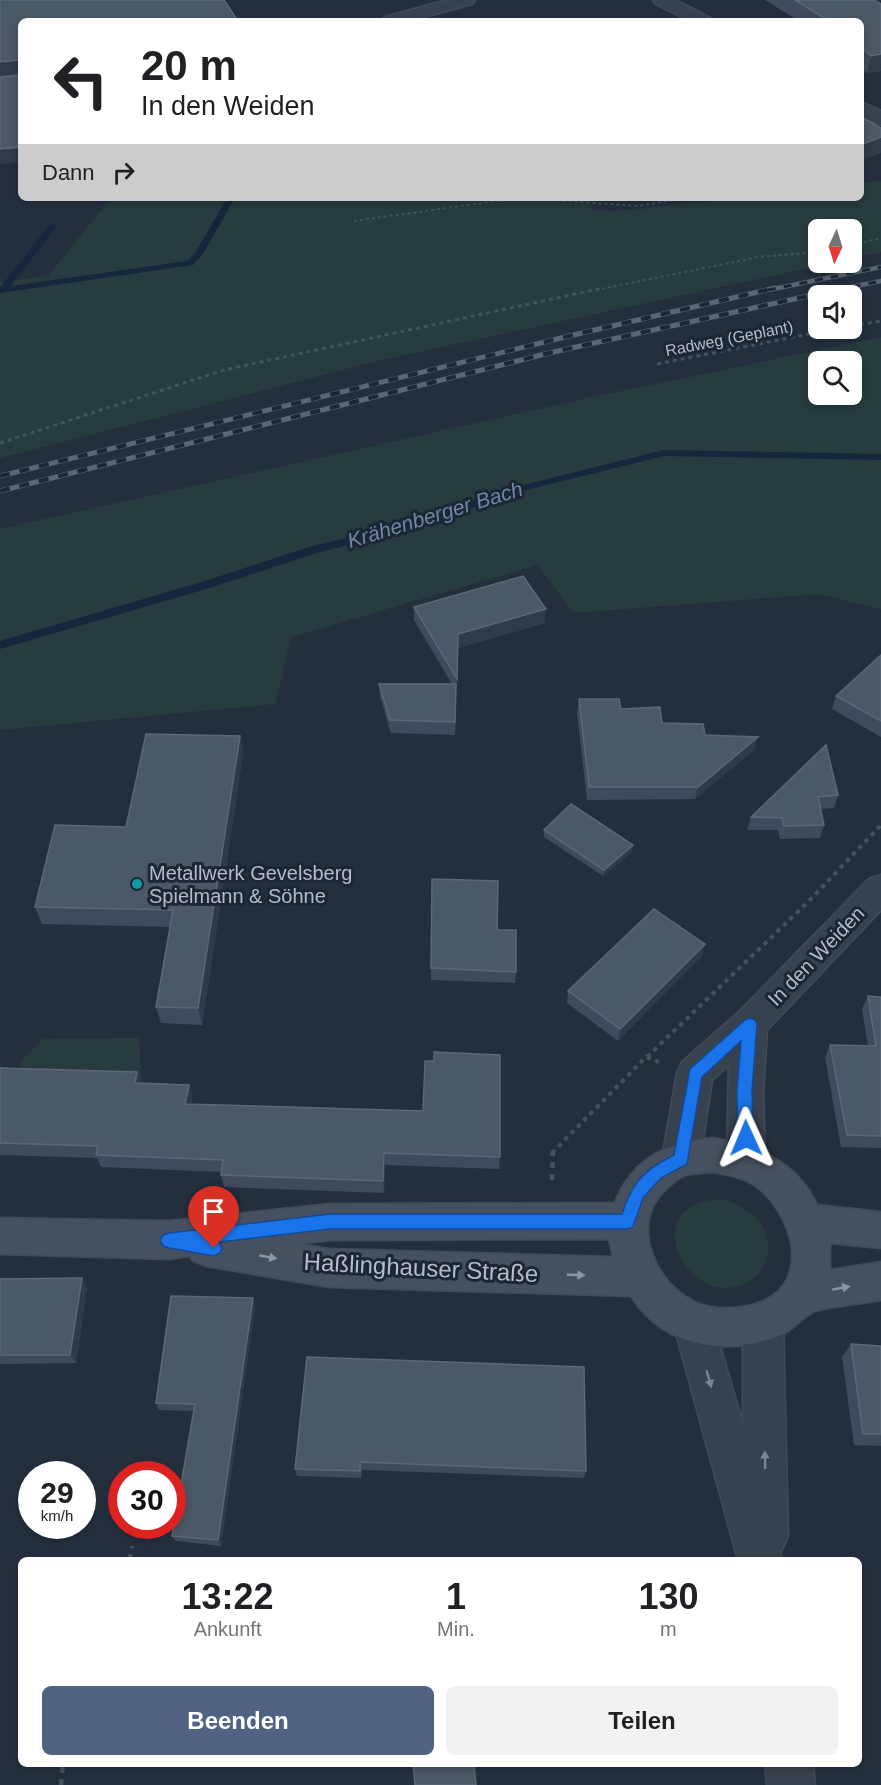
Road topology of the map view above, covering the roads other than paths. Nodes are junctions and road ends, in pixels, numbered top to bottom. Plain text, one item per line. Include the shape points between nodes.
1 (466, 0) edge
2 (662, 0) edge
3 (402, 18) edge
4 (697, 18) edge
5 (864, 110) edge
6 (881, 119) edge
7 (881, 888) edge
8 (750, 1024) junction
9 (681, 1159) junction
10 (746, 1162) junction
11 (627, 1221) junction
12 (807, 1222) junction
13 (881, 1230) edge
14 (0, 1236) edge
15 (169, 1240) junction
16 (640, 1277) junction
17 (881, 1281) edge
18 (800, 1295) junction
19 (693, 1322) junction
20 (763, 1323) junction
21 (759, 1557) edge
22 (766, 1557) edge
23 (789, 1767) edge
24 (791, 1785) edge

1 - 3 street
2 - 4 street
5 - 6 street
7 - 8 street, In den Weiden
8 - 9 street, In den Weiden via 695,1073
8 - 10 street via 745,1092
9 - 10 main road via 713,1155
9 - 11 main road via 655,1172 637,1194
10 - 12 main road via 772,1176 793,1197
11 - 15 main road, Haßlinghauser Straße via 330,1222
11 - 16 main road via 629,1250
12 - 13 main road
12 - 18 main road via 813,1247 810,1272
14 - 15 main road, Haßlinghauser Straße
15 -> 16 main road, Haßlinghauser Straße via 328,1268
16 - 19 main road via 662,1304
18 -> 17 main road
18 - 20 main road via 784,1312
19 - 20 main road via 729,1329
19 -> 21 street
22 -> 20 street
23 - 24 street

